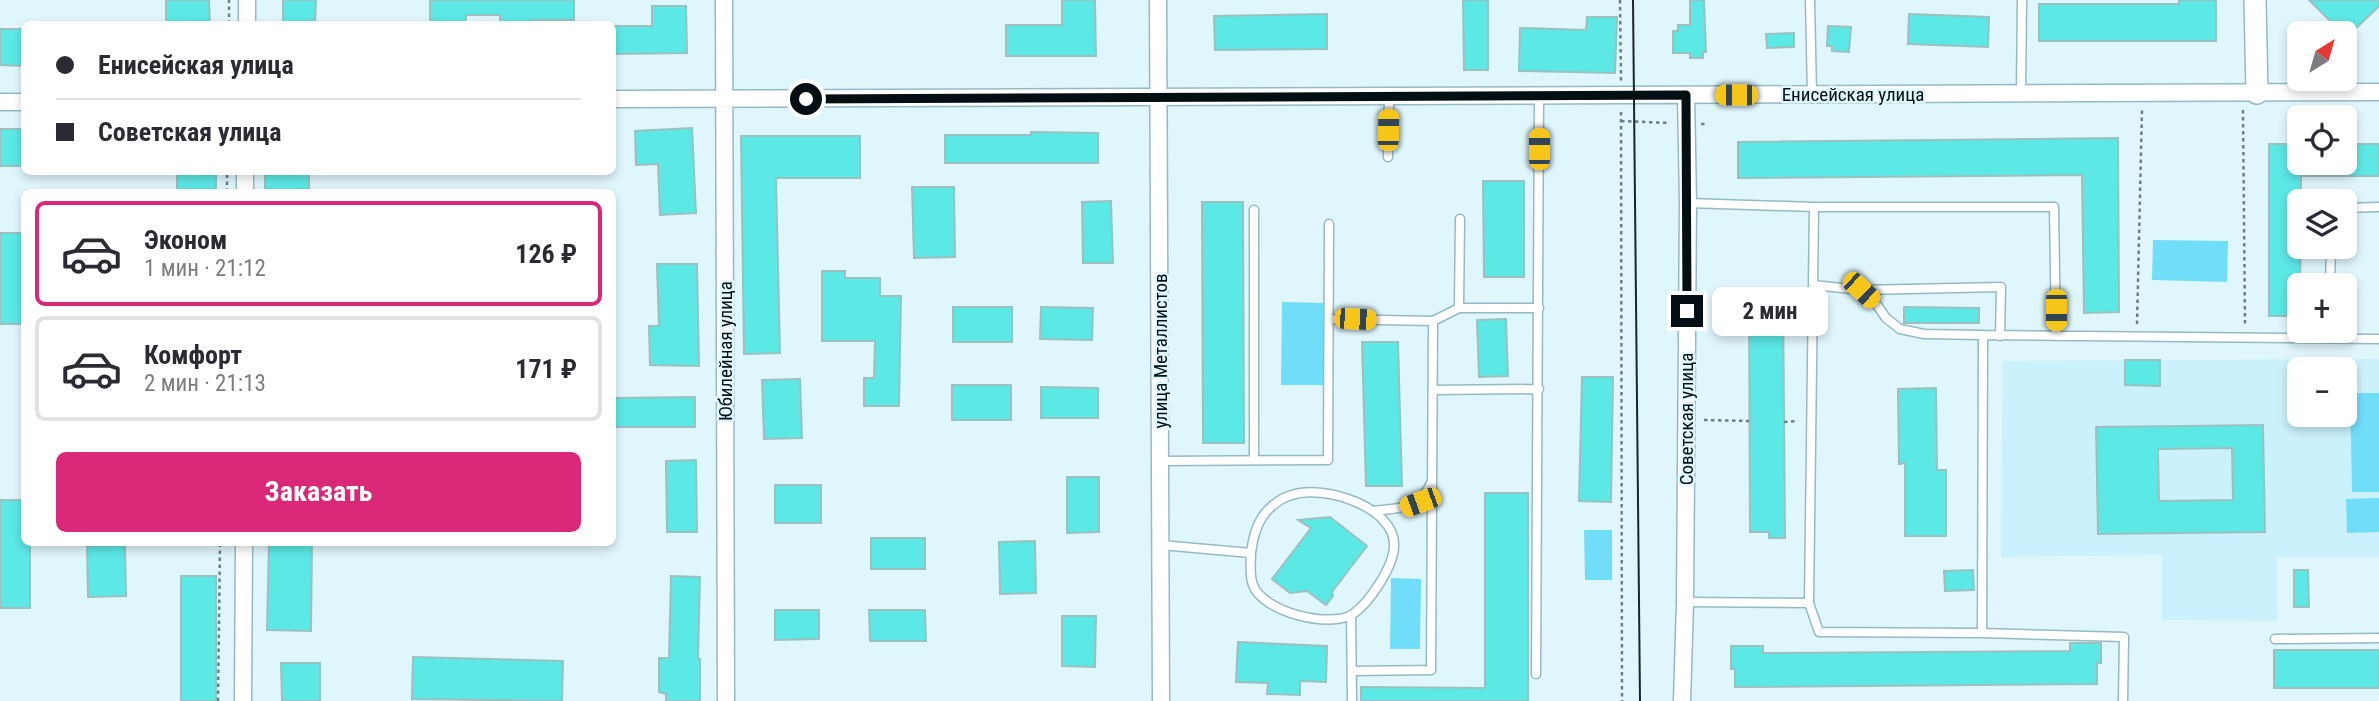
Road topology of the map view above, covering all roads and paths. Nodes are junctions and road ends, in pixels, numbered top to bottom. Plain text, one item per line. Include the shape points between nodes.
1 (229, 0) edge
2 (247, 0) edge
3 (724, 0) edge
4 (1158, 0) edge
5 (1620, 0) edge
6 (1810, 0) edge
7 (2022, 0) edge
8 (2255, 0) edge
9 (229, 21) edge
10 (247, 21) edge
11 (2379, 92) edge
12 (2143, 93) junction
13 (2250, 93) junction
14 (1812, 94) junction
15 (2021, 94) junction
16 (1621, 95) junction
17 (1686, 95) junction
18 (1389, 96) junction
19 (1539, 96) junction
20 (1159, 97) junction
21 (616, 99) edge
22 (724, 99) junction
23 (0, 102) edge
24 (21, 102) edge
25 (1621, 121) junction
26 (1685, 124) junction
27 (1708, 124) dead end
28 (1388, 157) dead end
29 (1688, 203) junction
30 (1814, 207) junction
31 (2379, 207) edge
32 (2357, 208) edge
33 (1254, 210) dead end
34 (1460, 219) dead end
35 (1329, 224) dead end
36 (1813, 285) junction
37 (1861, 290) junction
38 (1459, 308) junction
39 (1539, 309) junction
40 (1329, 319) junction
41 (1433, 321) junction
42 (1983, 335) junction
43 (2000, 335) junction
44 (2056, 336) junction
45 (2137, 337) junction
46 (2287, 337) edge
47 (2357, 337) edge
48 (2245, 338) junction
49 (2379, 339) edge
50 (1539, 389) junction
51 (1433, 390) junction
52 (1686, 419) junction
53 (1749, 421) dead end
54 (1254, 460) junction
55 (1160, 461) junction
56 (1433, 480) junction
57 (1373, 512) junction
58 (1161, 544) junction
59 (220, 546) edge
60 (244, 546) edge
61 (1251, 553) junction
62 (1685, 603) junction
63 (1809, 603) junction
64 (1351, 615) junction
65 (1982, 633) junction
66 (2379, 638) edge
67 (2275, 639) dead end
68 (1352, 671) junction
69 (1536, 674) dead end
70 (218, 701) edge
71 (243, 701) edge
72 (726, 701) edge
73 (1161, 701) edge
74 (1352, 701) edge
75 (1622, 701) edge
76 (1682, 701) edge
77 (2123, 701) edge

1 - 9 path
2 - 10 street
3 - 22 street, Юбилейная улица
4 - 20 street, улица Металлистов
5 - 16 path
6 - 14 lane
7 - 15 lane
8 - 13 street
11 - 13 street, Енисейская улица
12 - 13 street, Енисейская улица
12 - 15 street, Енисейская улица
12 - 45 path
13 - 48 path
14 - 15 street, Енисейская улица
14 - 17 street, Енисейская улица
16 - 17 street, Енисейская улица
16 - 19 street, Енисейская улица
16 - 25 path
17 - 26 street, Советская улица
18 - 19 street, Енисейская улица
18 - 20 street, Енисейская улица
18 - 28 lane
19 - 39 lane
20 - 22 street, Енисейская улица
20 - 55 street, улица Металлистов
21 - 22 street, Енисейская улица
22 - 72 street, Юбилейная улица
23 - 24 street
25 - 26 path
25 - 75 path
26 - 27 path
26 - 29 street, Советская улица
29 - 30 lane
29 - 52 street, Советская улица
30 - 36 lane
30 - 44 lane via 2054,207
31 - 32 lane
33 - 54 lane
34 - 38 lane
35 - 40 lane
36 - 37 lane
36 - 63 lane
37 - 42 lane via 1900,329
37 - 43 lane via 2001,287
38 - 39 lane
38 - 41 lane
39 - 50 lane
40 - 41 lane
40 - 54 lane via 1328,460
41 - 51 lane
42 - 43 lane
42 - 65 lane
43 - 44 lane
44 - 45 lane
45 - 48 lane
46 - 48 lane
47 - 49 lane
50 - 51 lane
50 - 69 lane
51 - 56 lane
52 - 53 path
52 - 62 street, Советская улица
54 - 55 lane
55 - 58 street, улица Металлистов
56 - 57 lane via 1420,502
56 - 68 lane via 1432,670
57 - 61 lane via 1334,495 1292,495 1268,509 1255,531
57 - 64 lane via 1391,529 1394,548 1387,571
58 - 61 lane
58 - 73 street, улица Металлистов
59 - 70 path
60 - 71 street
61 - 64 lane via 1253,586 1264,601 1310,617
62 - 63 lane
62 - 76 street, Советская улица
63 - 65 lane via 1819,632
64 - 68 lane
65 - 77 lane via 2124,637
66 - 67 lane
68 - 74 lane

